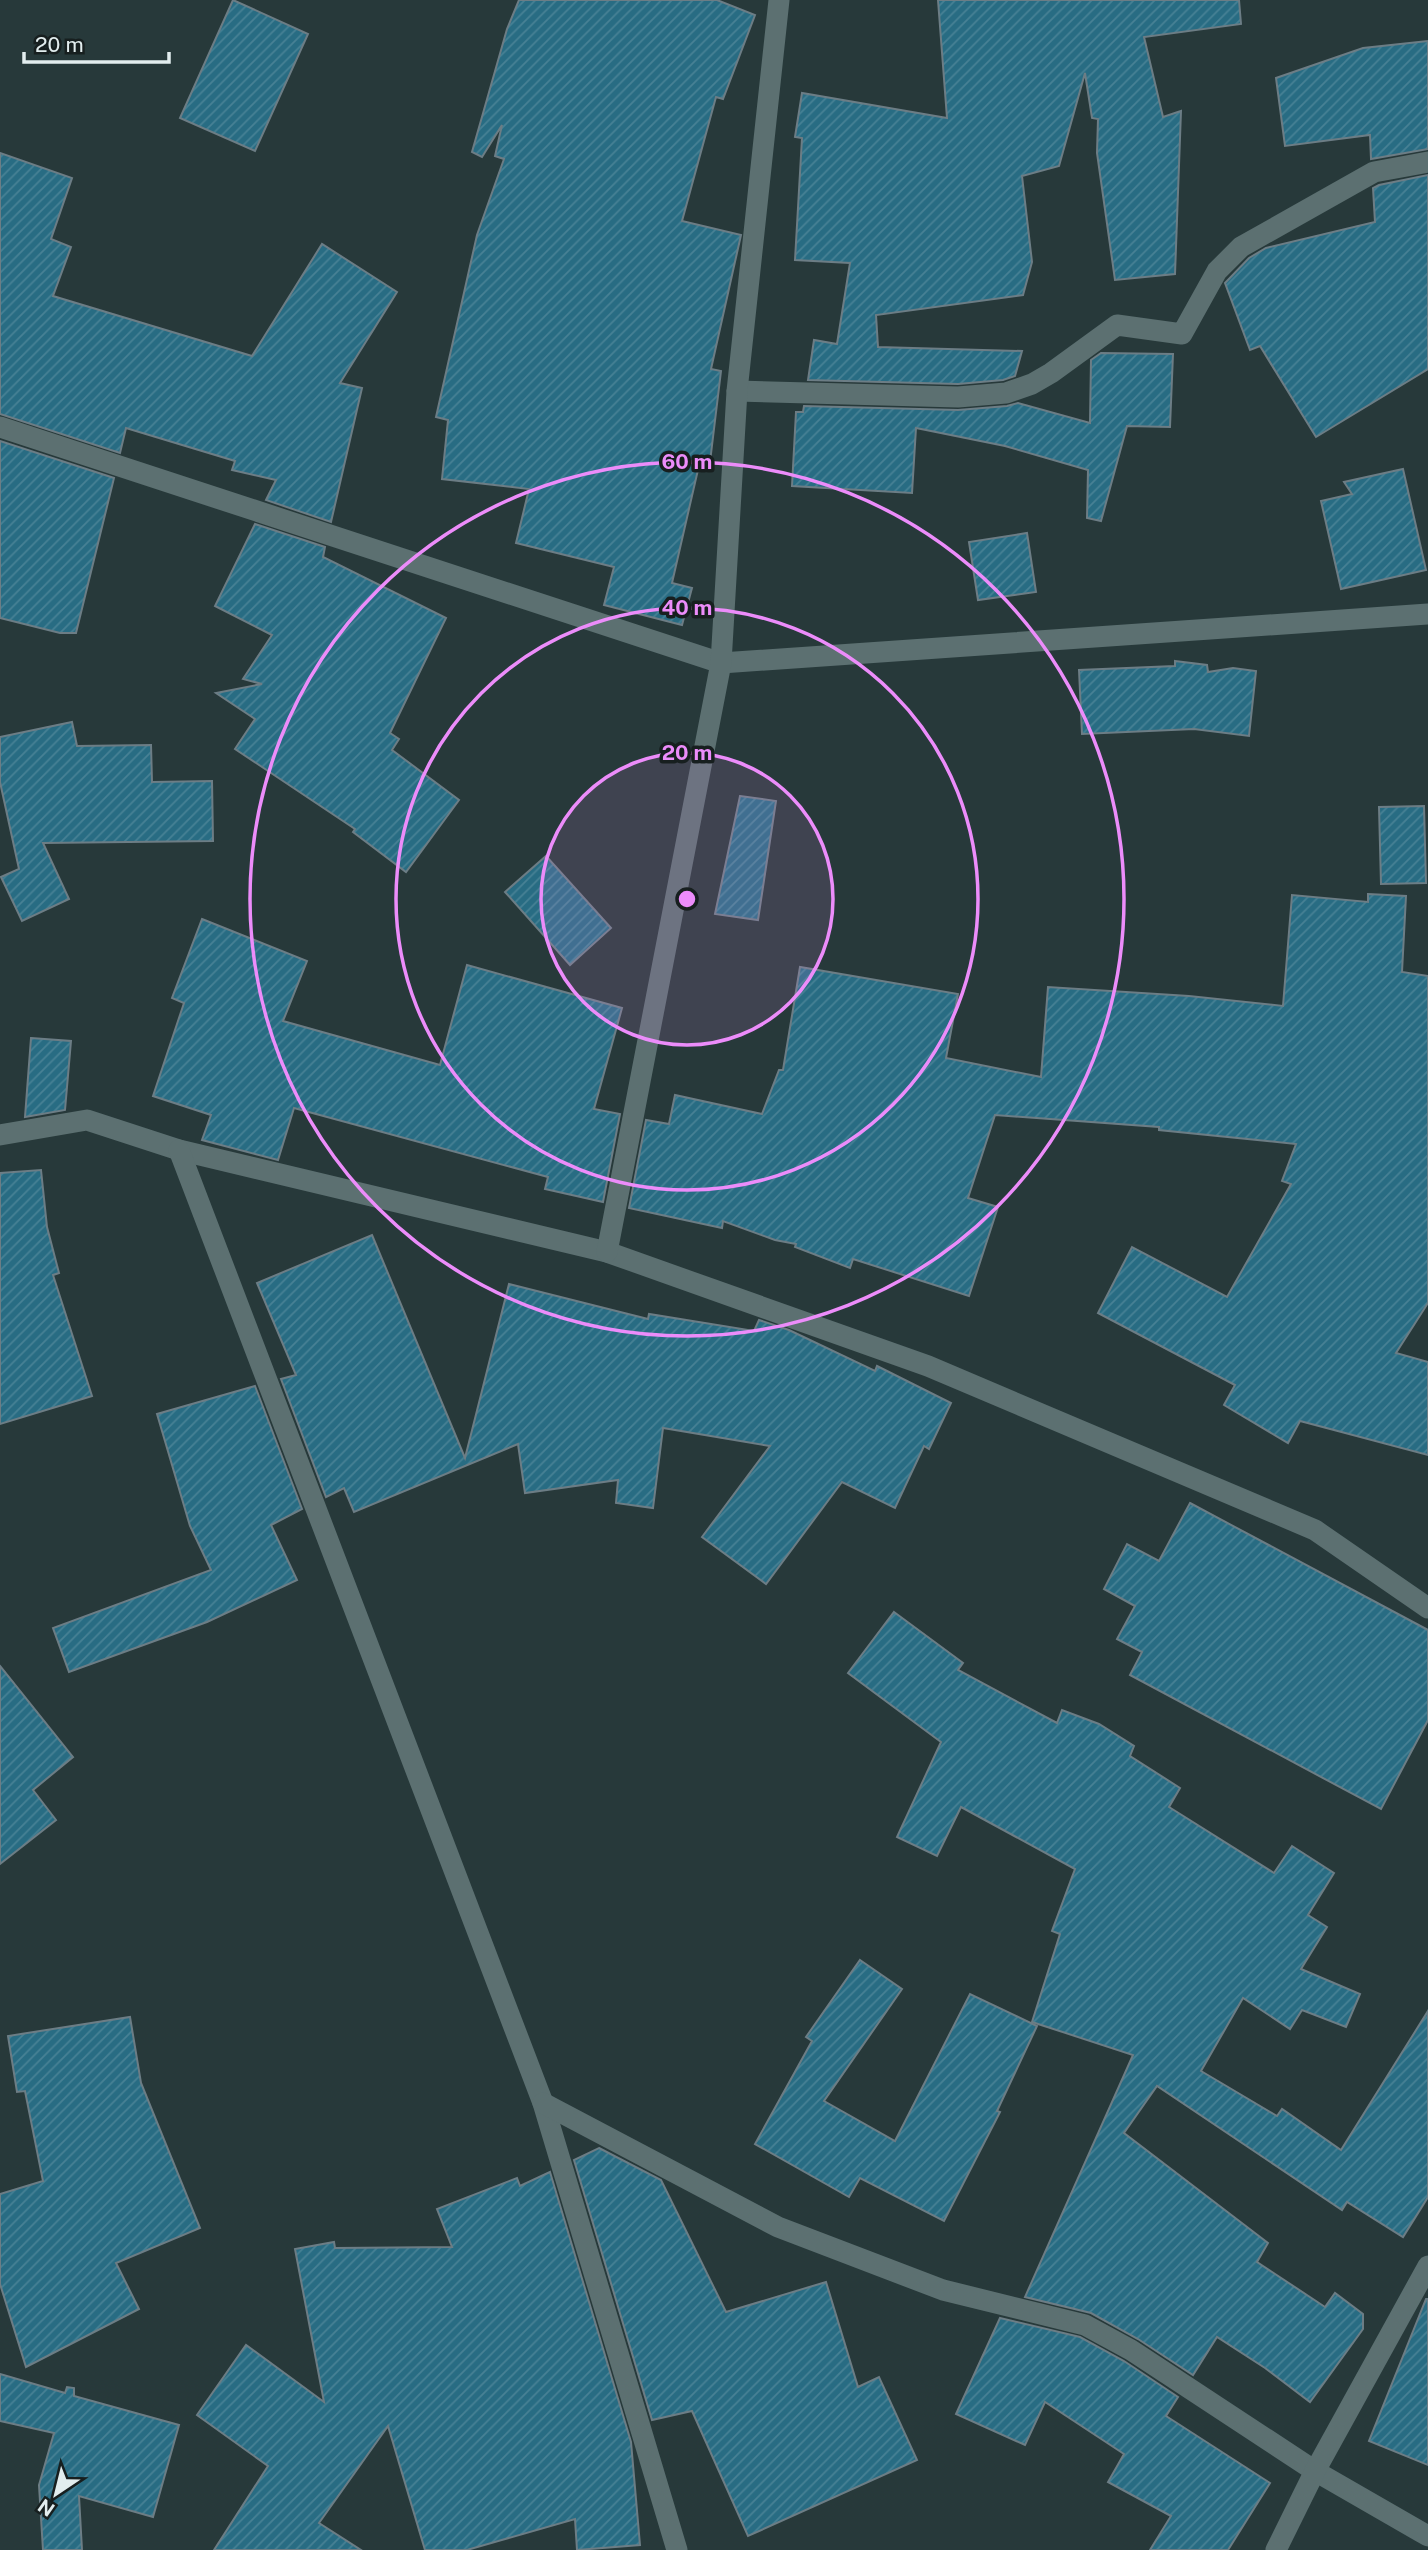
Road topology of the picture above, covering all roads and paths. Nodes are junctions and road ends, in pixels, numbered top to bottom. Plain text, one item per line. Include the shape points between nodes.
1 (779, 0) edge
2 (1428, 162) edge
3 (737, 391) junction
4 (0, 427) edge
5 (1428, 614) edge
6 (721, 663) junction
7 (0, 1135) edge
8 (179, 1150) junction
9 (607, 1252) junction
10 (1428, 1608) edge
11 (543, 2103) junction
12 (1428, 2266) edge
13 (1315, 2471) junction
14 (1428, 2536) edge
15 (677, 2550) edge
16 (1276, 2550) edge

1 - 3 street
2 - 3 street via 1374,172 1241,247 1217,271 1182,334 1116,325 1051,373 1019,389 958,397
3 - 6 street
4 - 6 street
5 - 6 street
6 - 9 street
7 - 8 street via 87,1120
8 - 9 street
8 - 11 street
9 - 10 street via 928,1366 1315,1530
11 - 13 street via 778,2227 943,2290 1085,2325 1131,2350
11 - 15 street
12 - 13 street
13 - 14 street
13 - 16 street

